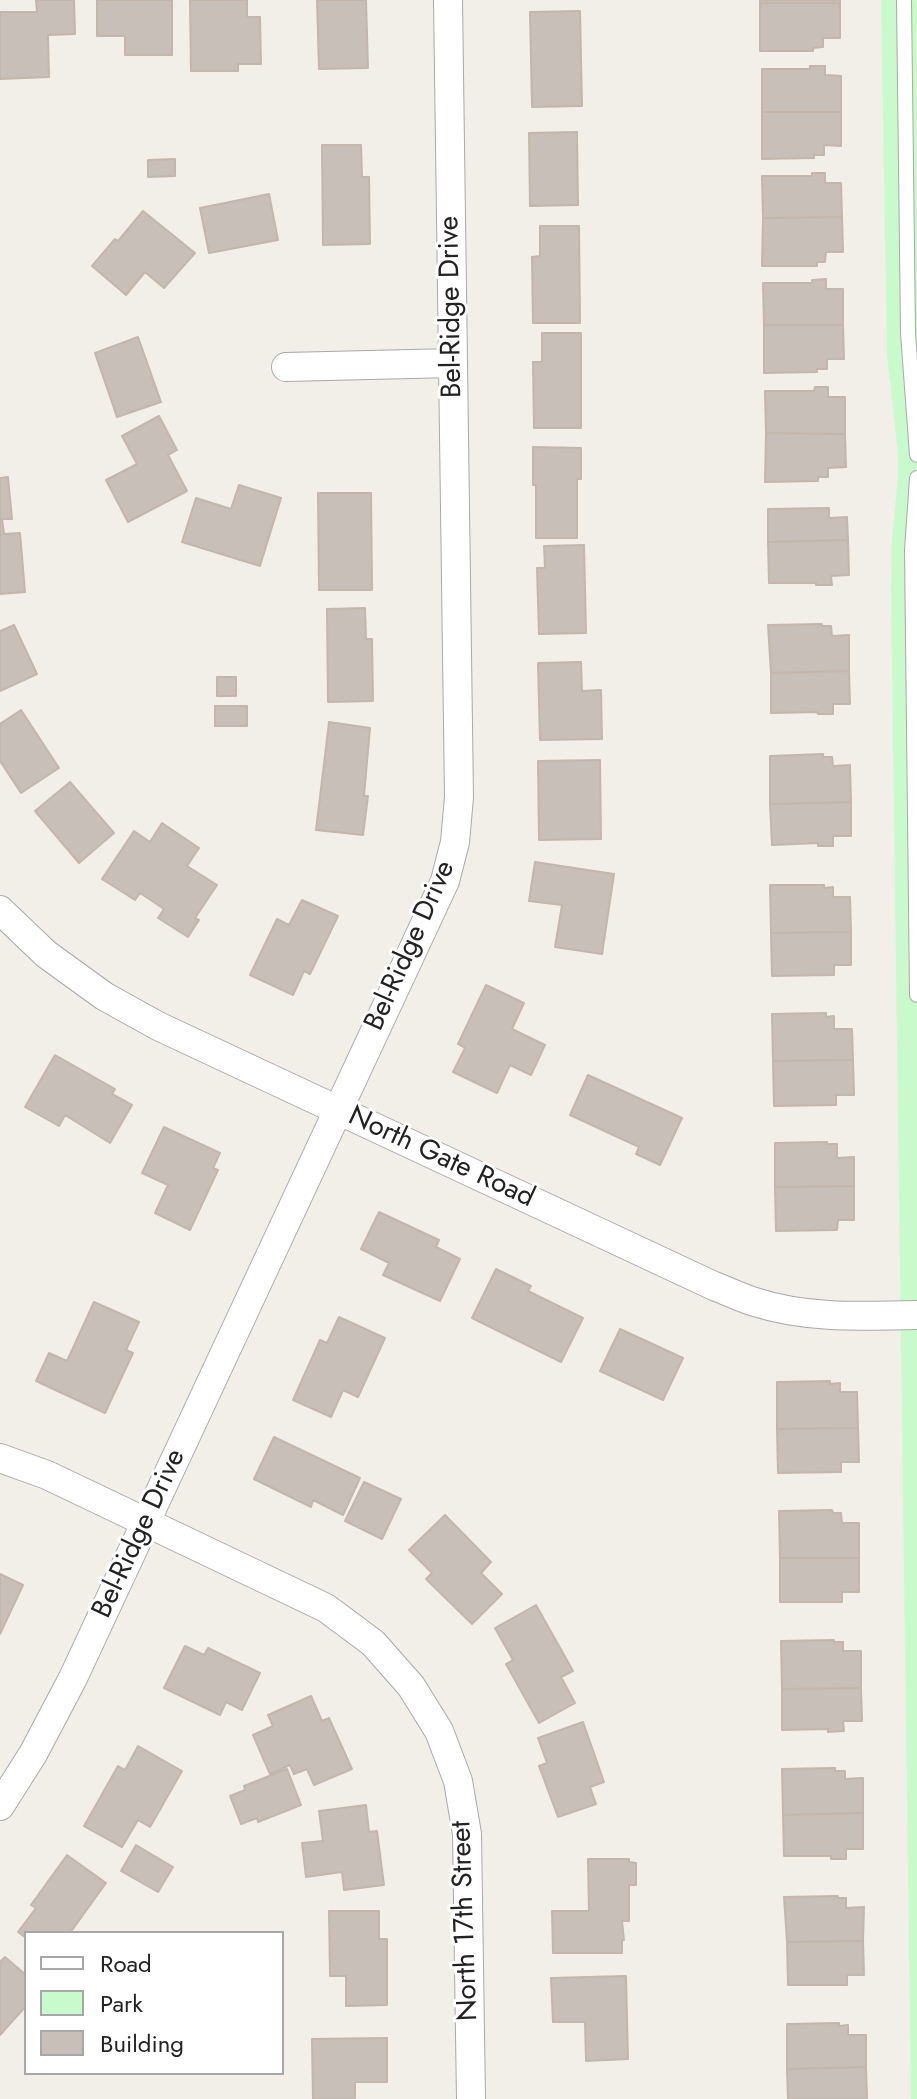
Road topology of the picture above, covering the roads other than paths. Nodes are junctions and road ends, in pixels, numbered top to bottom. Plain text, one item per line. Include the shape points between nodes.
1 (448, 0) edge
2 (904, 0) edge
3 (453, 363) junction
4 (286, 367) dead end
5 (917, 455) edge
6 (917, 478) edge
7 (0, 910) edge
8 (917, 995) edge
9 (337, 1110) junction
10 (917, 1315) edge
11 (0, 1458) edge
12 (146, 1521) junction
13 (0, 1806) edge
14 (471, 2099) edge

1 - 3 street, Bel-Ridge Drive
2 - 5 lane via 908,333
3 - 4 street
3 - 9 street, Bel-Ridge Drive via 459,797 455,842 445,881
6 - 8 lane via 912,550
7 - 9 street, North Gate Road via 46,954 104,996
9 - 10 street, North Gate Road via 755,1303 834,1316
9 - 12 street, Bel-Ridge Drive
11 - 12 street, North 17th Street
12 - 13 street, Bel-Ridge Drive via 73,1678
12 - 14 street, North 17th Street via 326,1608 373,1643 411,1686 439,1731 458,1781 467,1834

